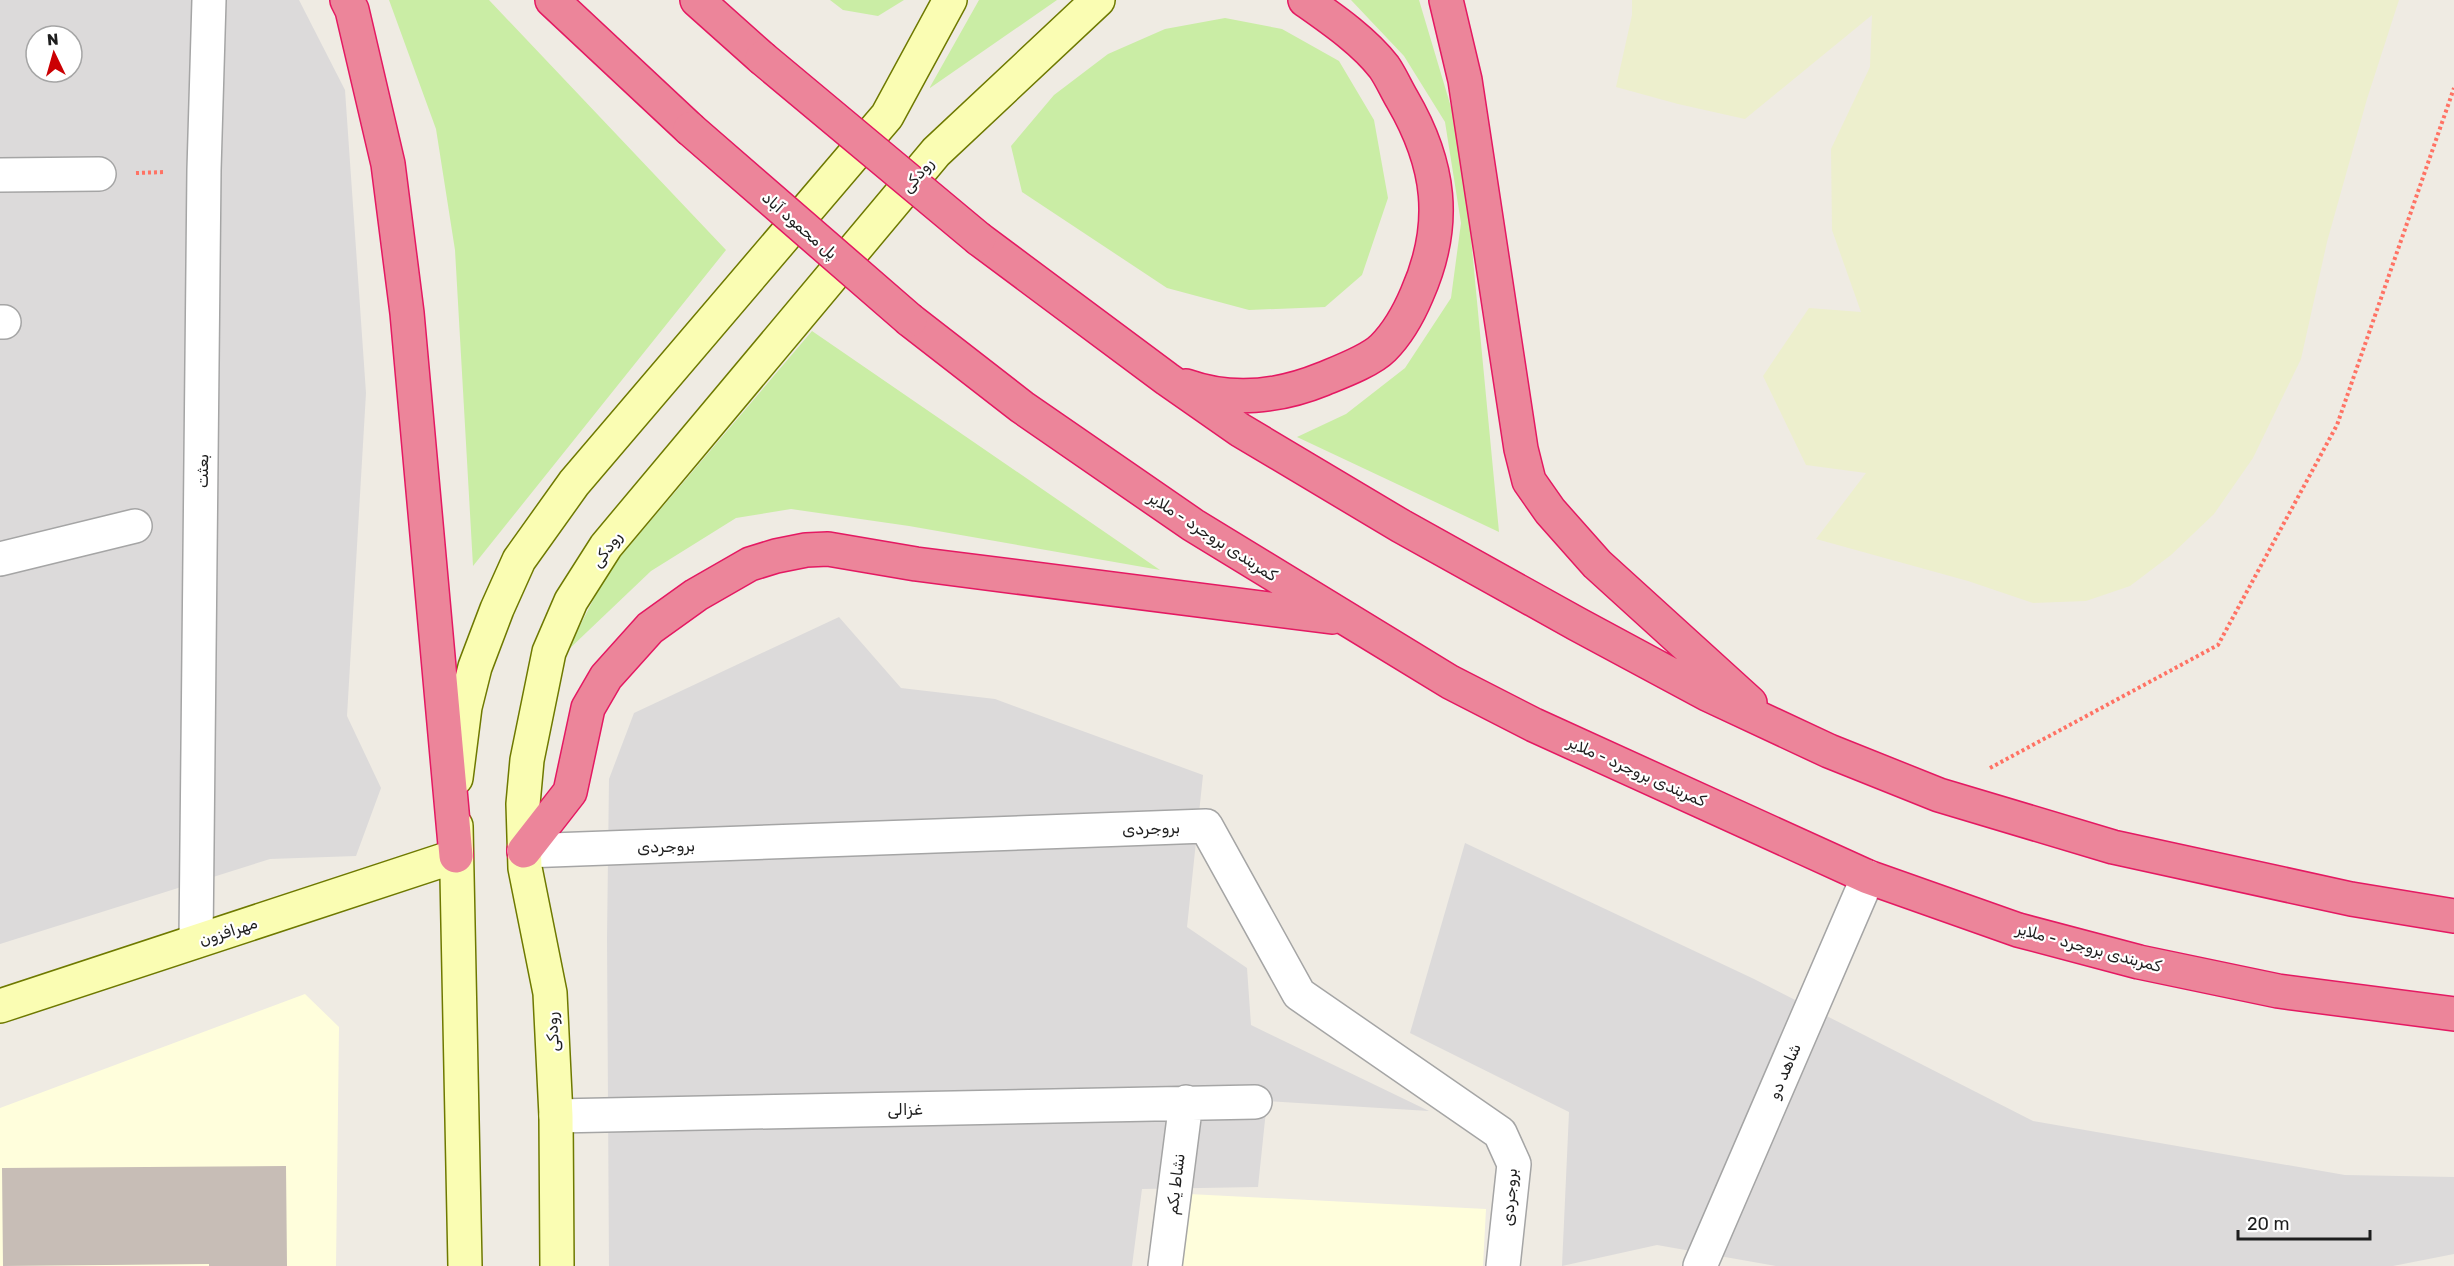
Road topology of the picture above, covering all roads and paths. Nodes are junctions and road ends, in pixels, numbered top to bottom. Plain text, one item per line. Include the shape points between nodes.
1 (209, 0) edge
2 (347, 0) edge
3 (552, 0) edge
4 (697, 0) edge
5 (950, 0) edge
6 (1098, 0) edge
7 (1305, 0) edge
8 (1446, 0) edge
9 (1469, 0) edge
10 (1465, 80) junction
11 (2454, 88) edge
12 (204, 170) junction
13 (99, 174) joint
14 (0, 175) edge
15 (910, 320) joint
16 (1167, 379) junction
17 (135, 526) dead end
18 (0, 559) edge
19 (1345, 619) junction
20 (1774, 725) junction
21 (1939, 795) junction
22 (524, 851) junction
23 (456, 856) junction
24 (1869, 877) junction
25 (2454, 916) edge
26 (196, 941) junction
27 (0, 1006) edge
28 (2454, 1014) edge
29 (1186, 1102) junction
30 (1255, 1102) dead end
31 (556, 1116) junction
32 (465, 1266) edge
33 (557, 1266) edge
34 (1165, 1266) edge
35 (1503, 1266) edge
36 (1700, 1266) edge

1 - 12 street, بعثت
2 - 23 highway via 388,164 407,313
3 - 15 highway, پل محمود آباد, bridge via 690,129
4 - 16 highway, bridge via 979,239
5 - 23 main road via 887,116 574,483 519,560 475,667 465,707 456,774
6 - 22 main road, رودکی via 936,152 606,546 571,601 549,652 527,760
7 - 16 highway via 1340,24 1384,67 1419,129 1437,199 1435,237 1425,275 1408,313 1382,349 1301,388 1253,397 1206,393
8 - 10 highway
9 - 10 highway
10 - 20 highway via 1529,481 1597,564
11 - 21 path via 2337,425 2218,645
12 - 13 path
12 - 26 street, بعثت
13 - 14 street
15 - 19 highway, کمربندی بروجرد - ملایر via 1022,407 1193,525
16 - 20 highway via 1240,430 1401,526 1697,688
17 - 18 street
19 - 22 highway via 916,564 828,549 776,556 750,564 696,595 650,628 606,677 588,708 570,792
19 - 24 highway, کمربندی بروجرد - ملایر via 1450,682 1534,725
20 - 21 highway
21 - 25 highway via 2124,850 2351,899
22 - 31 main road, رودکی via 550,993
22 - 35 street, بروجردی via 1206,826 1299,994 1500,1133 1514,1164
23 - 26 main road, مهرافزون
23 - 32 main road
24 - 28 highway, کمربندی بروجرد - ملایر via 2018,930 2139,962 2277,991
24 - 36 street, شاهد دو
26 - 27 main road, مهرافزون
29 - 30 street, غزالی
29 - 31 street, غزالی
29 - 34 street, نشاط یکم
31 - 33 main road, رودکی

